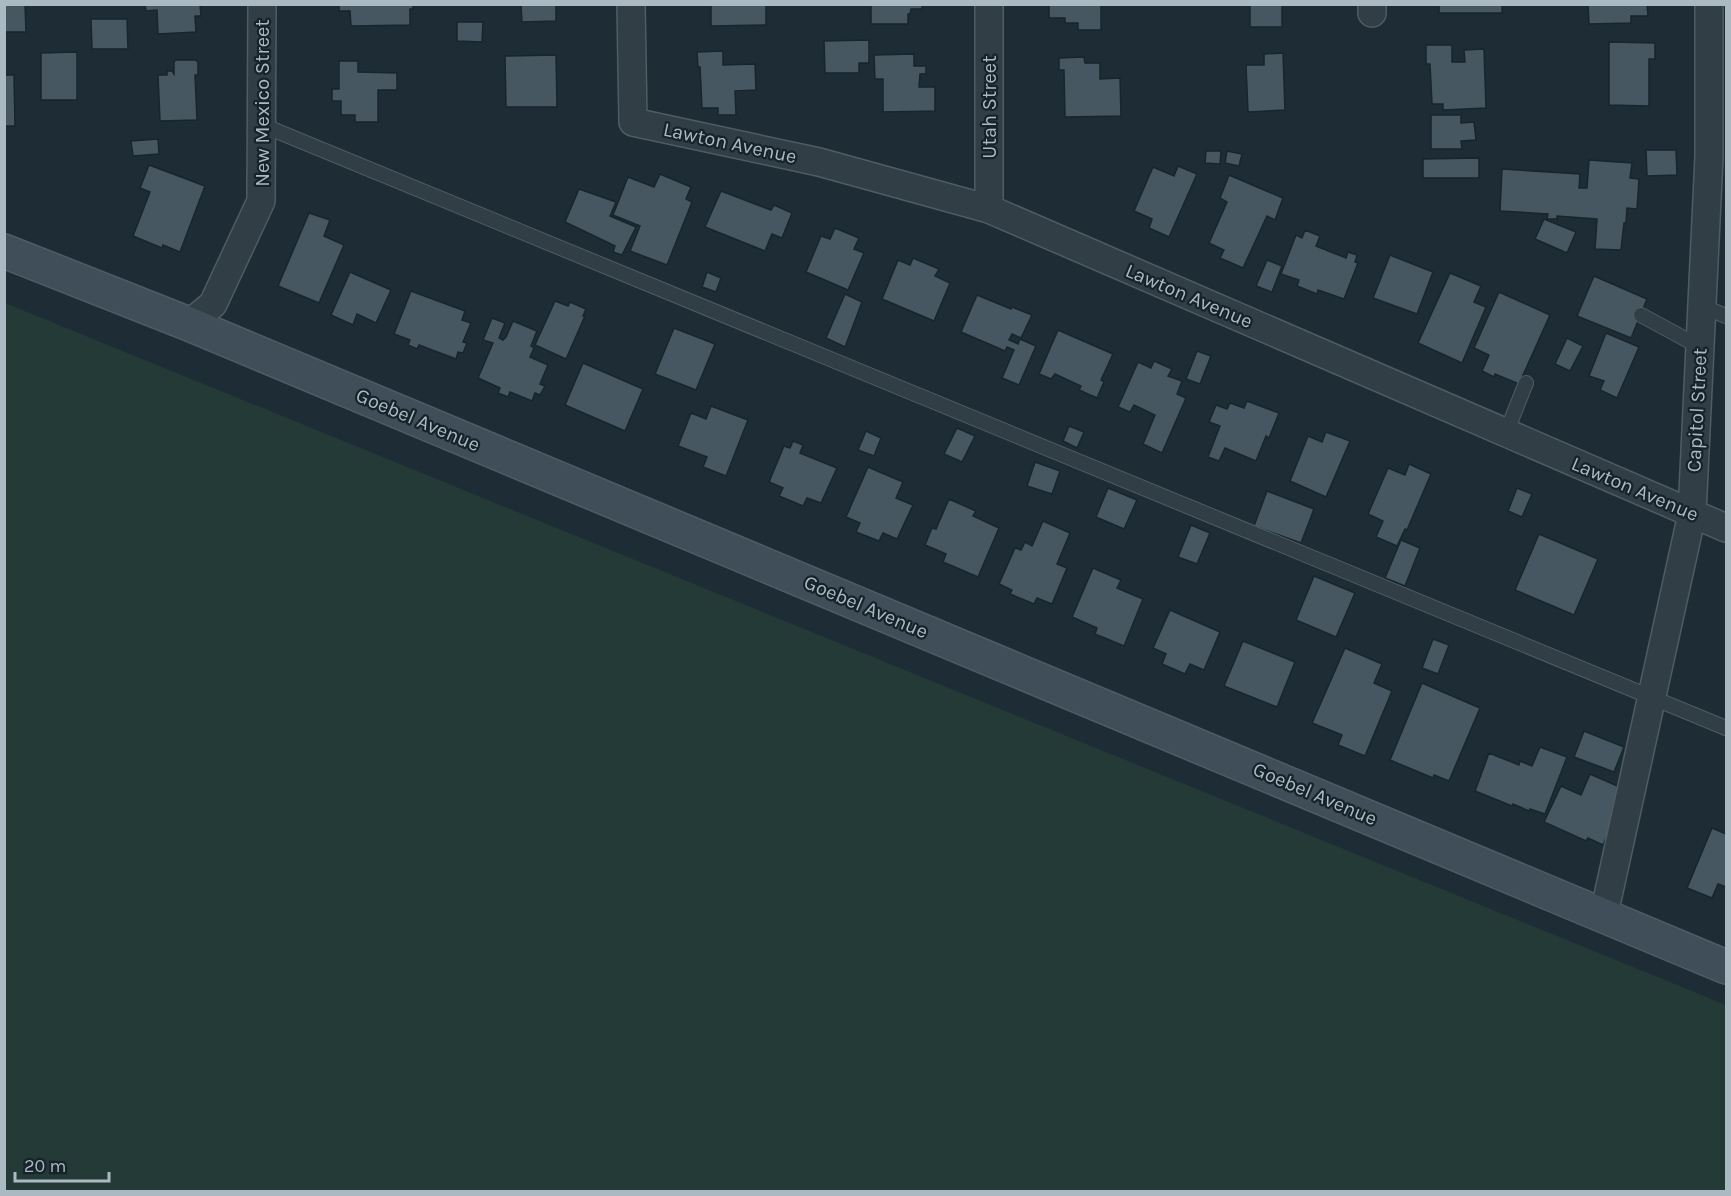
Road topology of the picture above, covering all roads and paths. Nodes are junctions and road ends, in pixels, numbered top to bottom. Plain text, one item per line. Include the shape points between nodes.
1 (262, 4) edge
2 (631, 4) edge
3 (989, 4) edge
4 (1709, 4) edge
5 (1717, 101) edge
6 (262, 125) junction
7 (989, 209) junction
8 (4, 251) edge
9 (1701, 306) junction
10 (1641, 315) dead end
11 (1726, 316) edge
12 (189, 324) junction
13 (1700, 347) junction
14 (1526, 382) dead end
15 (1506, 433) junction
16 (1692, 514) junction
17 (1726, 528) edge
18 (1651, 699) junction
19 (1726, 728) edge
20 (1604, 914) junction
21 (1726, 967) edge

1 - 6 street, New Mexico Street
2 - 7 street, Lawton Avenue via 633,122 819,162
3 - 7 street, Utah Street
4 - 5 street, Capitol Street
5 - 9 street, Capitol Street via 1709,158
6 - 12 street, New Mexico Street via 261,201 213,304
6 - 18 lane
7 - 15 street, Lawton Avenue
8 - 12 street, Goebel Avenue
9 - 11 lane
9 - 13 street, Capitol Street
10 - 13 lane
12 - 20 street, Goebel Avenue
13 - 16 street, Capitol Street
14 - 15 lane
15 - 16 street, Lawton Avenue
16 - 17 street, Lawton Avenue
16 - 18 street, Capitol Street
18 - 19 lane
18 - 20 street, Capitol Street
20 - 21 street, Goebel Avenue

